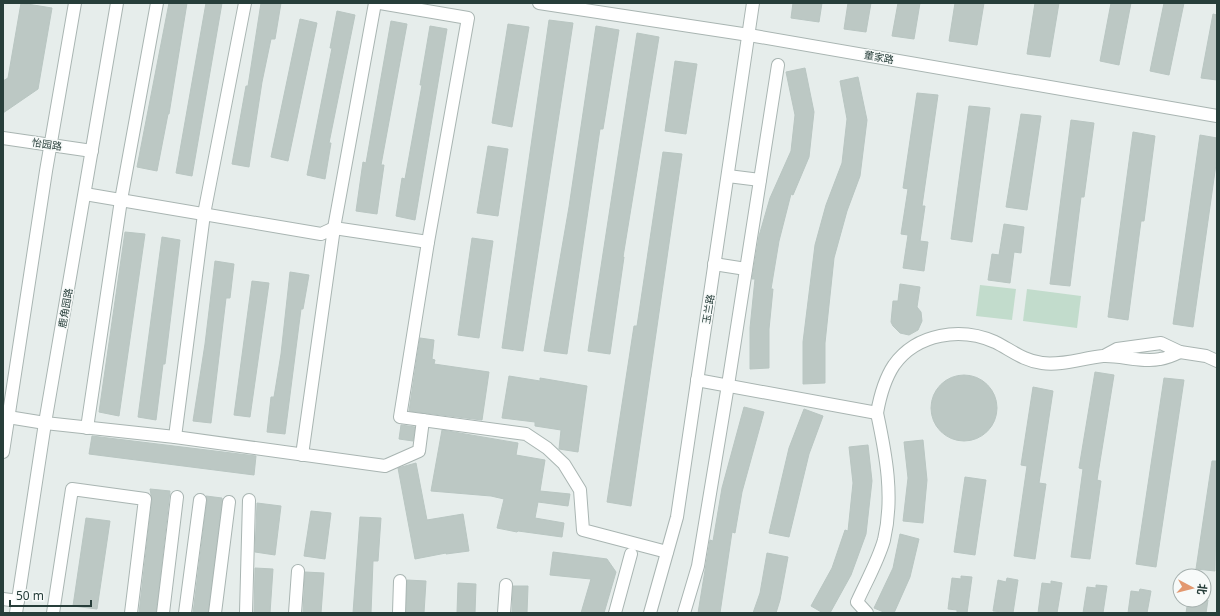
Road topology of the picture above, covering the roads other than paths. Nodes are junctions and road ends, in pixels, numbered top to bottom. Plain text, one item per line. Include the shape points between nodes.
1 (75, 3) edge
2 (116, 3) edge
3 (158, 3) edge
4 (245, 3) edge
5 (374, 3) edge
6 (380, 3) edge
7 (540, 3) edge
8 (753, 3) edge
9 (749, 35) junction
10 (778, 65) dead end
11 (1217, 116) edge
12 (3, 138) edge
13 (50, 144) junction
14 (92, 151) junction
15 (728, 176) junction
16 (760, 180) junction
17 (85, 194) junction
18 (121, 200) junction
19 (204, 214) junction
20 (334, 228) junction
21 (428, 242) junction
22 (714, 264) junction
23 (746, 269) junction
24 (1213, 357) edge
25 (697, 380) junction
26 (728, 385) junction
27 (877, 413) junction
28 (8, 417) junction
29 (423, 420) junction
30 (45, 423) junction
31 (87, 428) junction
32 (175, 437) junction
33 (3, 452) edge
34 (302, 455) junction
35 (177, 497) dead end
36 (200, 500) dead end
37 (249, 500) dead end
38 (229, 502) dead end
39 (667, 552) junction
40 (632, 554) dead end
41 (298, 571) dead end
42 (400, 581) dead end
43 (506, 585) dead end
44 (3, 599) edge
45 (17, 607) edge
46 (53, 613) edge
47 (131, 613) edge
48 (163, 613) edge
49 (185, 613) edge
50 (215, 613) edge
51 (246, 613) edge
52 (295, 613) edge
53 (399, 613) edge
54 (504, 613) edge
55 (615, 613) edge
56 (650, 613) edge
57 (684, 613) edge
58 (867, 613) edge

1 - 13 street
2 - 14 street, 鹿角园路
3 - 18 street
4 - 19 street
5 - 20 street
6 - 21 street via 468,18
7 - 9 street, 董家路
8 - 9 street, 玉兰路
9 - 11 street, 董家路
9 - 15 street, 玉兰路
10 - 16 street
12 - 13 street, 怡园路
13 - 14 street, 怡园路
13 - 28 street
14 - 17 street, 鹿角园路
15 - 16 street
15 - 22 street, 玉兰路
16 - 23 street
17 - 18 street
17 - 30 street, 鹿角园路
18 - 19 street
18 - 31 street
19 - 20 street via 321,234
19 - 32 street
20 - 21 street
20 - 34 street
21 - 29 street via 400,417
22 - 23 street
22 - 25 street, 玉兰路
23 - 26 street
24 - 27 street via 1180,352 1159,360 1104,356 1043,364 1025,359 995,342 972,335 953,333 931,337 910,348 894,365 882,388
25 - 26 street
25 - 39 street, 玉兰路 via 676,517
26 - 27 street
26 - 57 street via 698,566
27 - 58 street via 888,472 889,509 883,541 857,602
28 - 30 street
28 - 33 street
29 - 34 street via 419,450 385,466
29 - 39 street via 526,434 547,448 564,464 580,490 583,530
30 - 31 street
30 - 45 street, 鹿角园路
31 - 32 street
32 - 34 street
35 - 48 street
36 - 49 street
37 - 51 street
38 - 50 street
39 - 56 street, 玉兰路
40 - 55 street
41 - 52 street
42 - 53 street
43 - 54 street
44 - 45 street
46 - 47 street via 72,489 145,499

